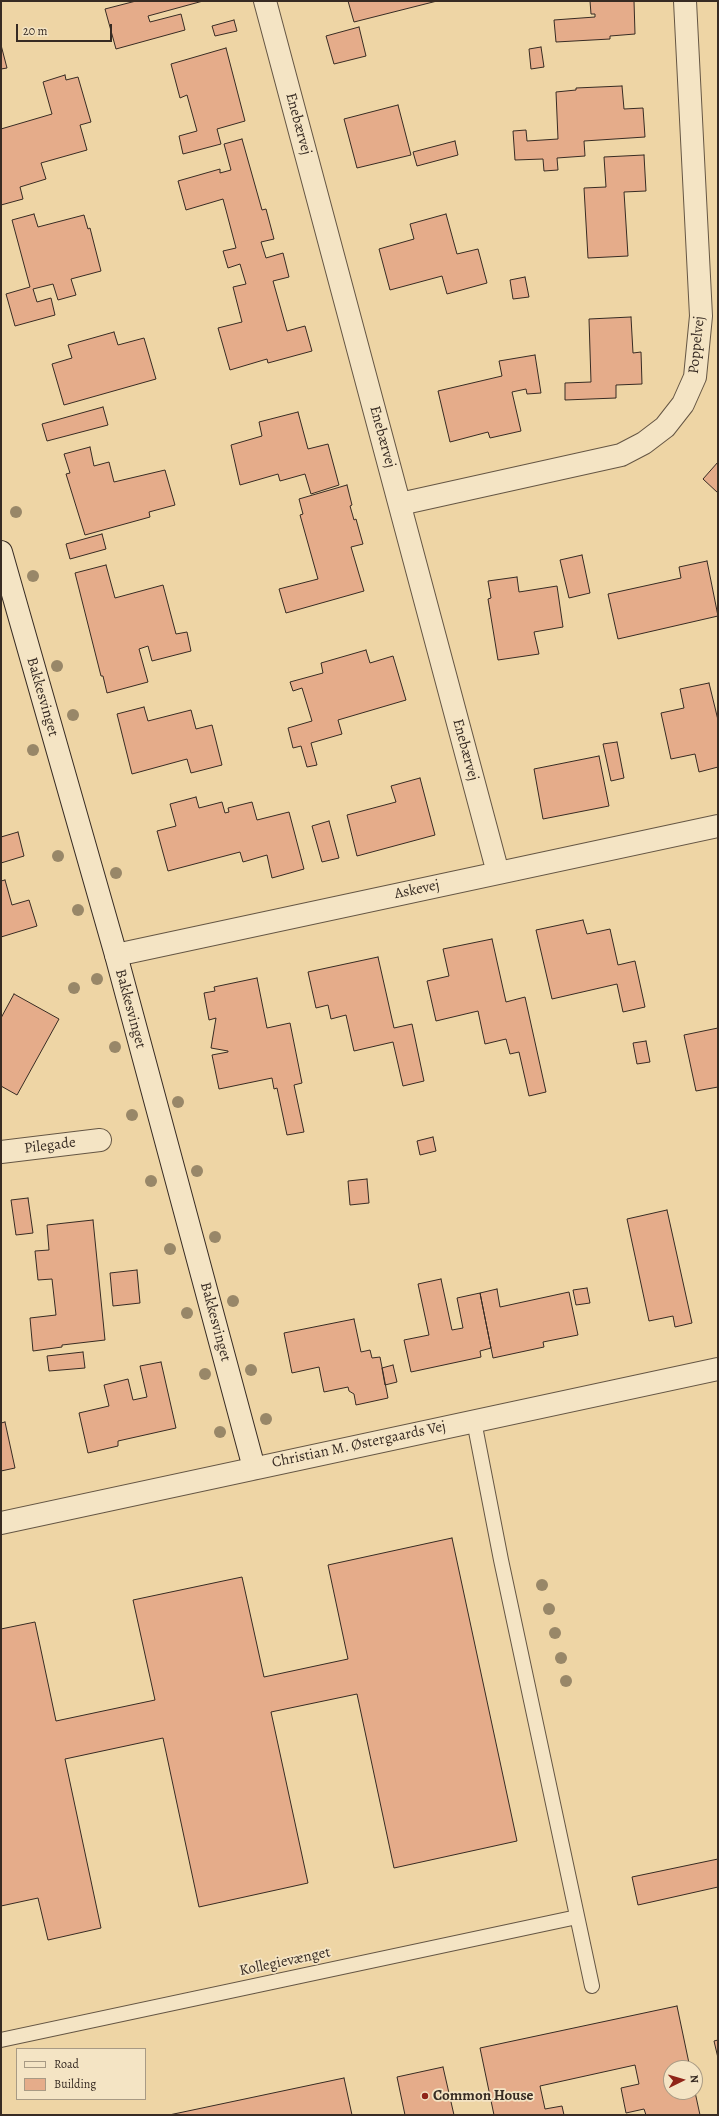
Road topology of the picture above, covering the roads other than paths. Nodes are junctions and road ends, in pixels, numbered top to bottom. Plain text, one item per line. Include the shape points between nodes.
1 (265, 1) edge
2 (685, 1) edge
3 (400, 504) junction
4 (1, 552) edge
5 (718, 826) edge
6 (498, 873) junction
7 (116, 955) junction
8 (100, 1140) dead end
9 (1, 1152) edge
10 (718, 1369) edge
11 (474, 1421) junction
12 (254, 1468) junction
13 (1, 1523) edge
14 (577, 1917) junction
15 (592, 1986) dead end
16 (1, 2040) edge

1 - 3 street, Enebærvej
2 - 3 street, Poppelvej via 701,316 696,377 683,404 665,427 644,443 621,455
3 - 6 street, Enebærvej
4 - 7 street, Bakkesvinget
5 - 6 street, Askevej
6 - 7 street, Askevej
7 - 12 street, Bakkesvinget
8 - 9 street, Pilegade
10 - 11 street, Christian M. Østergaards Vej
11 - 12 street, Christian M. Østergaards Vej
11 - 14 lane
12 - 13 street, Christian M. Østergaards Vej
14 - 15 lane
14 - 16 lane, Kollegievænget

